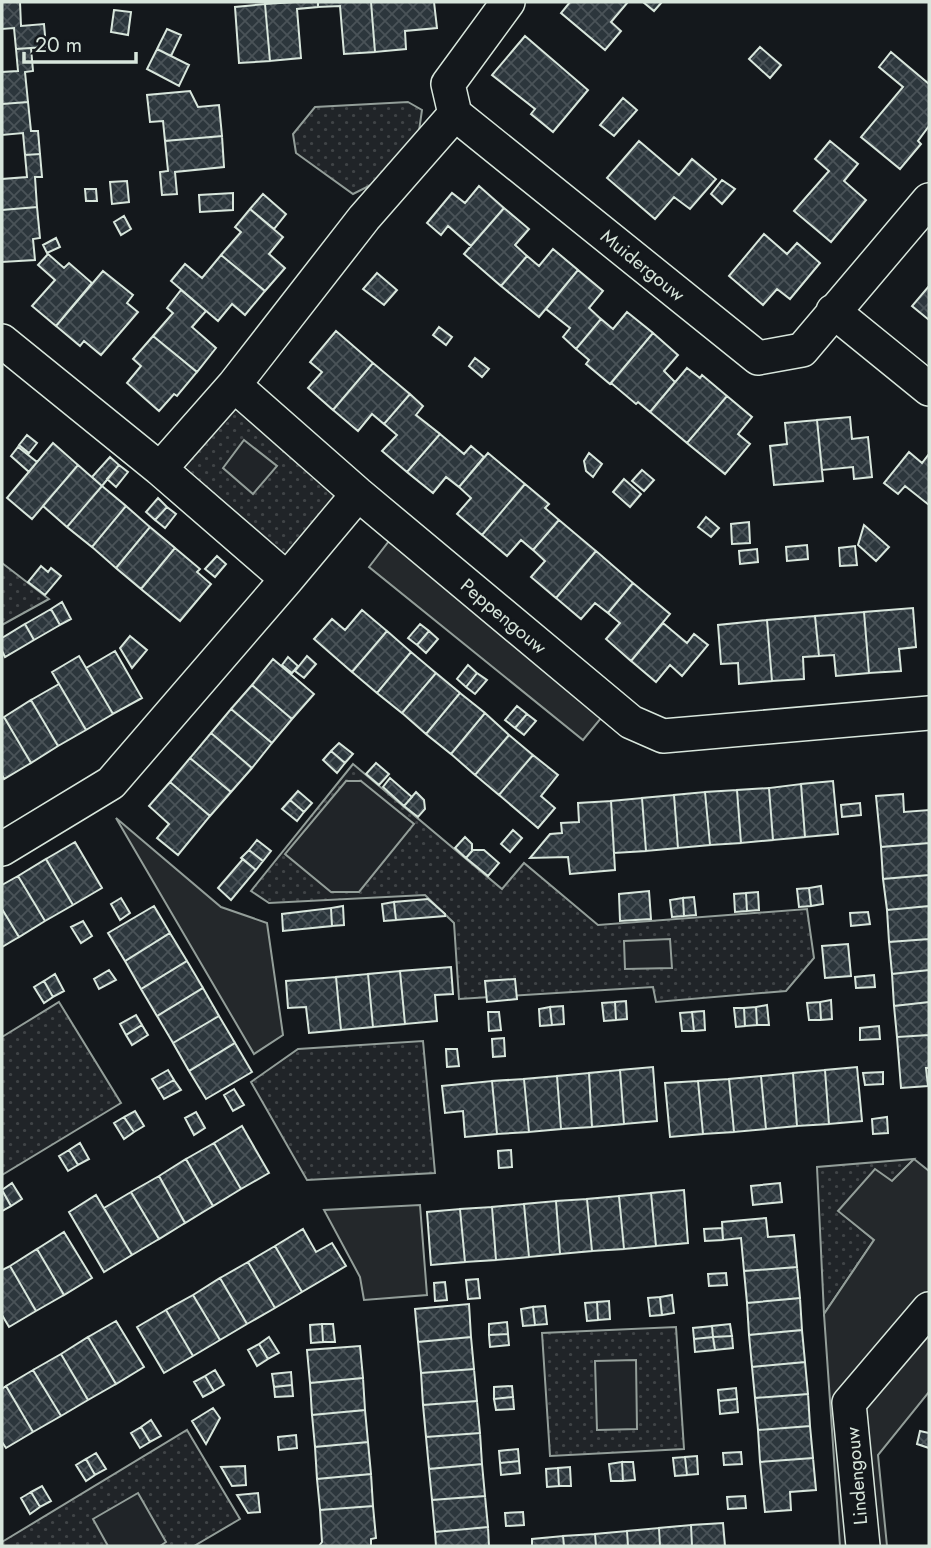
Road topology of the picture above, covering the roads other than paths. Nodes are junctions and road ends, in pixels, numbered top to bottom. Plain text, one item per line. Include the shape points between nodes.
1 (508, 2) edge
2 (454, 114) junction
3 (929, 200) edge
4 (833, 312) junction
5 (2, 341) edge
6 (234, 385) junction
7 (929, 389) edge
8 (160, 470) junction
9 (358, 494) junction
10 (287, 579) junction
11 (929, 713) edge
12 (2, 849) edge
13 (929, 1309) edge
14 (863, 1546) edge

1 - 2 street via 448,83
2 - 4 street, Muidergouw via 758,358 802,350
2 - 6 street via 364,218
3 - 4 street, Muidergouw
4 - 7 street
5 - 8 street
6 - 8 street
6 - 9 street, Peppengouw
8 - 10 street
9 - 10 street
9 - 11 street, Peppengouw via 631,722 663,736
10 - 12 street via 111,783
13 - 14 street, Lindengouw via 849,1403

